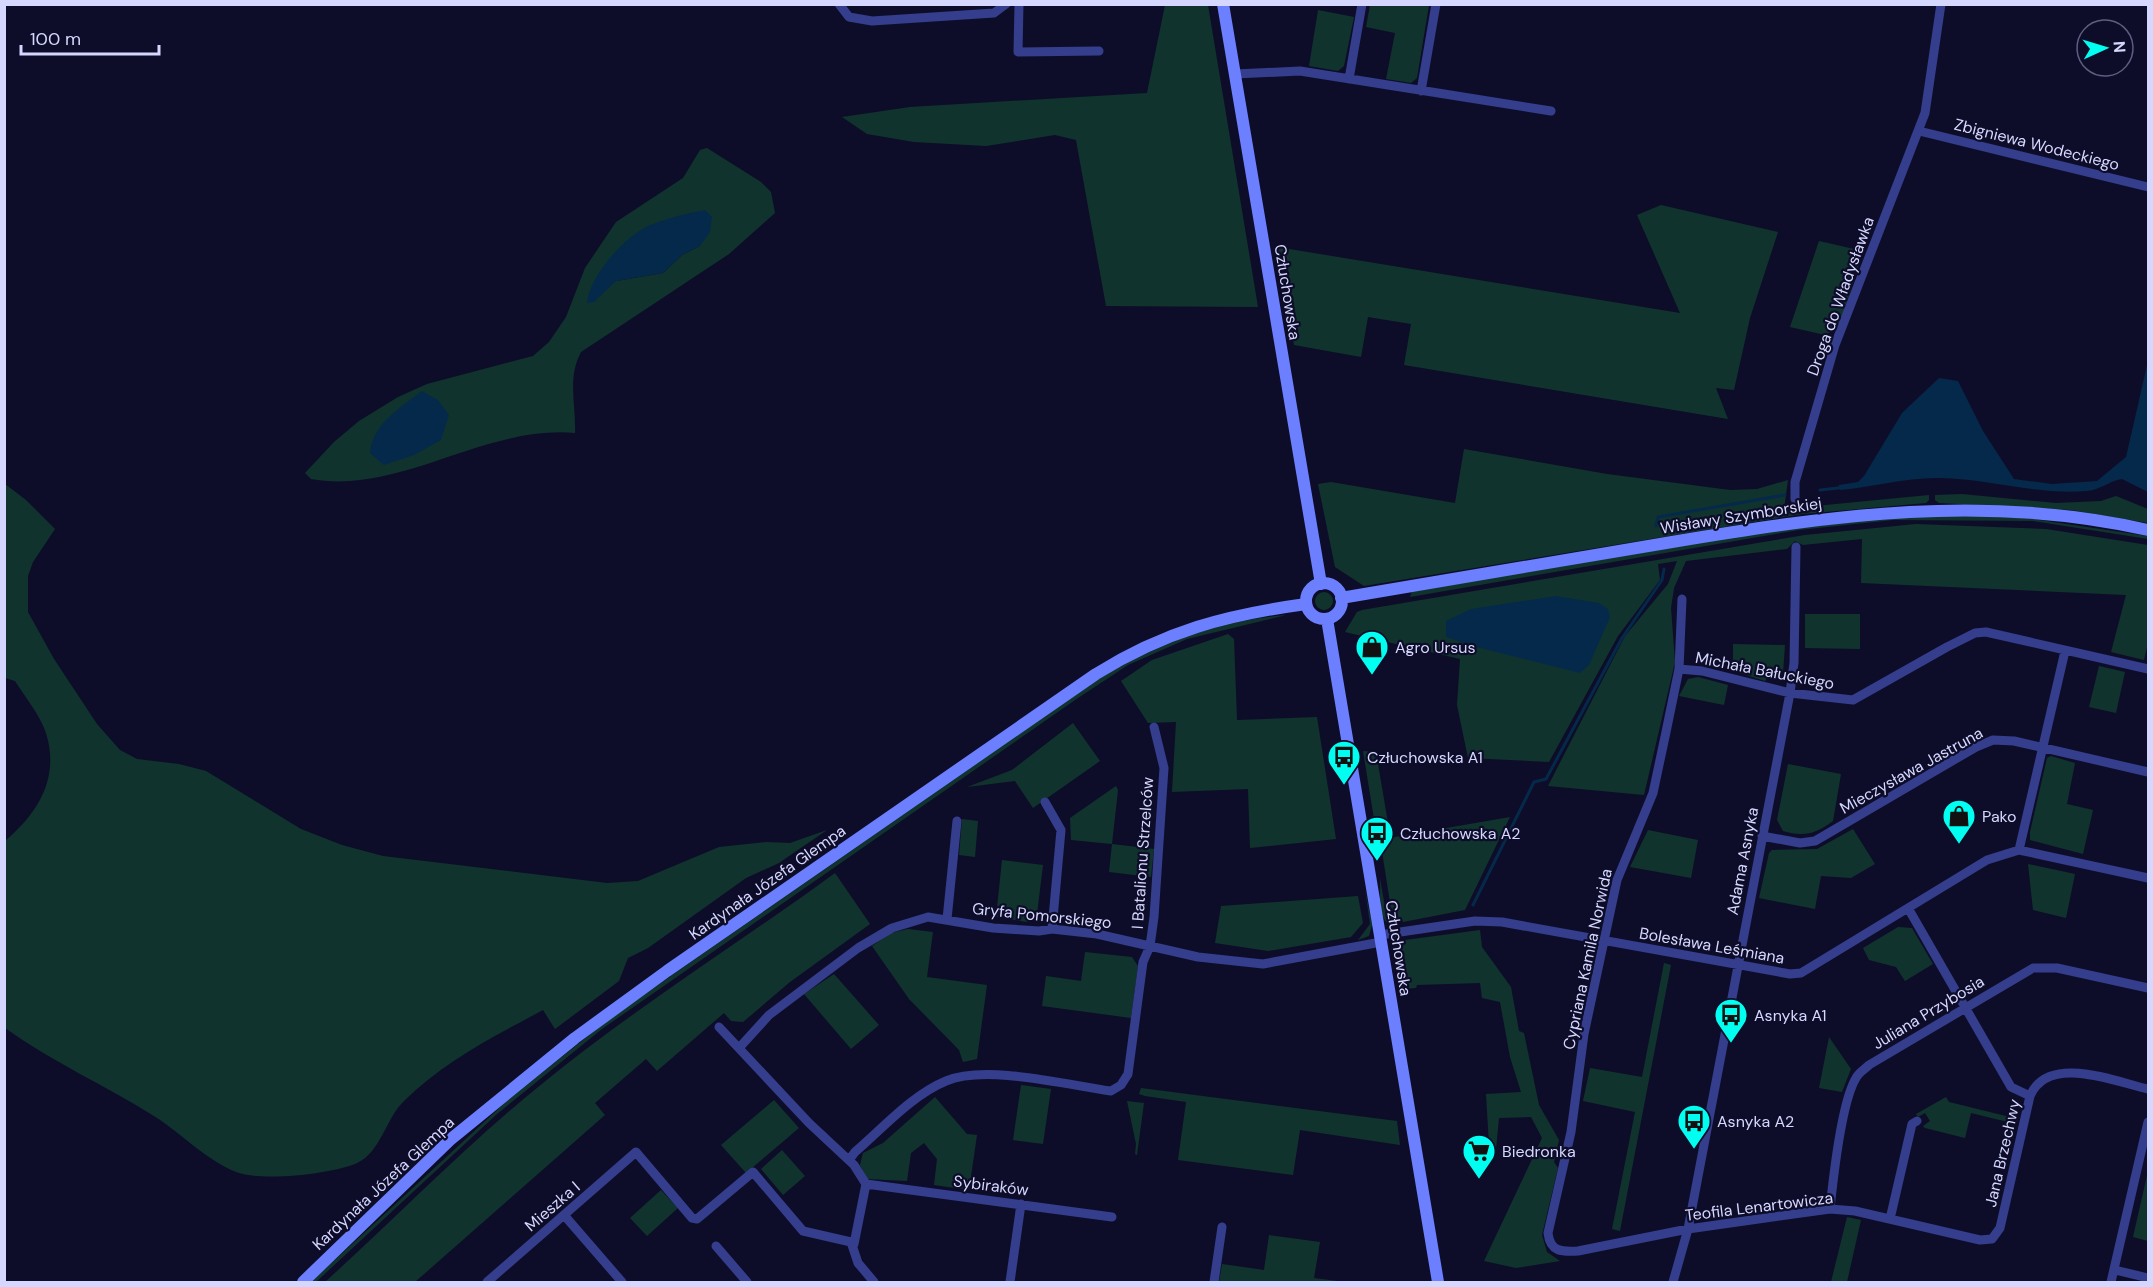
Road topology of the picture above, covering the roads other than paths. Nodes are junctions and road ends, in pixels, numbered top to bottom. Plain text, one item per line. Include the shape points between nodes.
1 (839, 4) edge
2 (1006, 4) edge
3 (1019, 4) edge
4 (1223, 4) edge
5 (1362, 4) edge
6 (1436, 4) edge
7 (1941, 4) edge
8 (1099, 51) dead end
9 (1235, 74) junction
10 (1349, 79) junction
11 (1421, 91) junction
12 (1551, 111) dead end
13 (1919, 131) junction
14 (2148, 186) edge
15 (1795, 499) dead end
16 (2148, 530) edge
17 (1796, 547) dead end
18 (1321, 584) junction
19 (1341, 598) junction
20 (1682, 599) dead end
21 (1306, 604) junction
22 (1326, 619) junction
23 (2065, 651) junction
24 (1678, 669) junction
25 (2148, 669) edge
26 (1790, 693) junction
27 (1154, 727) dead end
28 (2042, 747) junction
29 (2148, 772) edge
30 (1045, 802) dead end
31 (957, 820) dead end
32 (1762, 836) junction
33 (2019, 850) junction
34 (2148, 878) edge
35 (1908, 908) junction
36 (947, 919) junction
37 (1052, 929) junction
38 (1381, 938) junction
39 (1604, 940) junction
40 (1150, 946) junction
41 (1737, 966) junction
42 (2148, 988) edge
43 (1966, 1007) junction
44 (719, 1027) dead end
45 (739, 1048) junction
46 (2148, 1089) edge
47 (2030, 1096) junction
48 (1917, 1121) dead end
49 (2148, 1122) edge
50 (849, 1160) junction
51 (866, 1184) junction
52 (1021, 1204) junction
53 (1830, 1209) junction
54 (564, 1215) junction
55 (1112, 1217) dead end
56 (1890, 1219) junction
57 (1222, 1227) dead end
58 (1688, 1230) junction
59 (1995, 1238) joint
60 (854, 1244) junction
61 (716, 1246) dead end
62 (1561, 1252) joint
63 (2115, 1270) junction
64 (2148, 1278) edge
65 (492, 1281) edge
66 (303, 1282) edge
67 (622, 1282) edge
68 (747, 1282) edge
69 (874, 1282) edge
70 (1010, 1282) edge
71 (1214, 1282) edge
72 (1438, 1282) edge
73 (1673, 1282) edge
74 (2112, 1282) edge

1 - 2 street via 849,17 872,21 994,13
3 - 8 street via 1018,52
4 - 9 main road, Człuchowska
5 - 10 street
6 - 11 street
7 - 13 street, Droga do Władysławka
9 - 10 street via 1300,71
9 - 18 main road, Człuchowska
10 - 11 street
11 - 12 street
13 - 14 street, Zbigniewa Wodeckiego
13 - 15 street, Droga do Władysławka via 1835,345 1795,482
16 - 19 main road, Wisławy Szymborskiej via 2056,514 1991,510 1858,514
17 - 26 street, Adama Asnyka
18 - 19 main road via 1333,586
18 - 21 main road via 1310,590
19 - 22 main road via 1339,610
20 - 24 street, Cypriana Kamila Norwida
21 - 22 main road via 1313,615
21 - 66 main road, Kardynała Józefa Glempa via 1188,629 1127,654 1096,674 575,1038 451,1139
22 - 38 main road, Człuchowska
23 - 25 street, Michała Bałuckiego
23 - 26 street, Michała Bałuckiego via 1994,633 1975,633 1853,700
23 - 28 street
24 - 26 street, Michała Bałuckiego via 1702,671
24 - 39 street, Cypriana Kamila Norwida via 1653,793 1617,880
26 - 32 street, Adama Asnyka
27 - 40 street, I Batalionu Strzelców via 1164,768
28 - 29 street, Mieczysława Jastruna
28 - 32 street, Mieczysława Jastruna via 2014,741 1987,742 1815,841 1800,843
28 - 33 street
30 - 37 street via 1061,830
31 - 36 street
32 - 41 street, Adama Asnyka
33 - 34 street, Bolesława Leśmiana
33 - 35 street, Bolesława Leśmiana via 1987,860
35 - 41 street, Bolesława Leśmiana via 1801,973
35 - 43 street
36 - 37 street, Gryfa Pomorskiego via 993,928
36 - 45 street, Gryfa Pomorskiego via 907,921 858,948 770,1015
37 - 40 street, Gryfa Pomorskiego
38 - 39 street, Bolesława Leśmiana via 1475,921
38 - 40 street, Gryfa Pomorskiego via 1263,964 1198,957
38 - 72 main road, Człuchowska
39 - 41 street, Bolesława Leśmiana
39 - 62 street, Cypriana Kamila Norwida via 1584,1034 1571,1132 1548,1233 1552,1246
40 - 50 street, I Batalionu Strzelców via 1143,962 1128,1074 1121,1085 1111,1090 991,1074 961,1076 923,1094
41 - 58 street, Adama Asnyka
42 - 43 street, Juliana Przybosia via 2041,966
43 - 47 street via 2012,1087
43 - 53 street, Juliana Przybosia via 1869,1065 1856,1077
44 - 45 street
45 - 50 street
46 - 47 street, Jana Brzechwy via 2067,1072 2048,1077 2036,1085
47 - 59 street, Jana Brzechwy
48 - 56 street via 1912,1124
49 - 63 street
50 - 51 street
51 - 52 street, Sybiraków
51 - 60 street
52 - 55 street, Sybiraków
52 - 70 street
53 - 56 street, Teofila Lenartowicza
53 - 58 street, Teofila Lenartowicza
54 - 60 street, Mieszka I via 636,1152 692,1218 700,1218 753,1172 803,1231
54 - 65 street, Mieszka I
54 - 67 street
56 - 59 street, Teofila Lenartowicza via 1980,1240
57 - 71 street
58 - 62 street, Teofila Lenartowicza
58 - 73 street, Adama Asnyka
60 - 69 street via 858,1263
61 - 68 street
63 - 64 street
63 - 74 street

